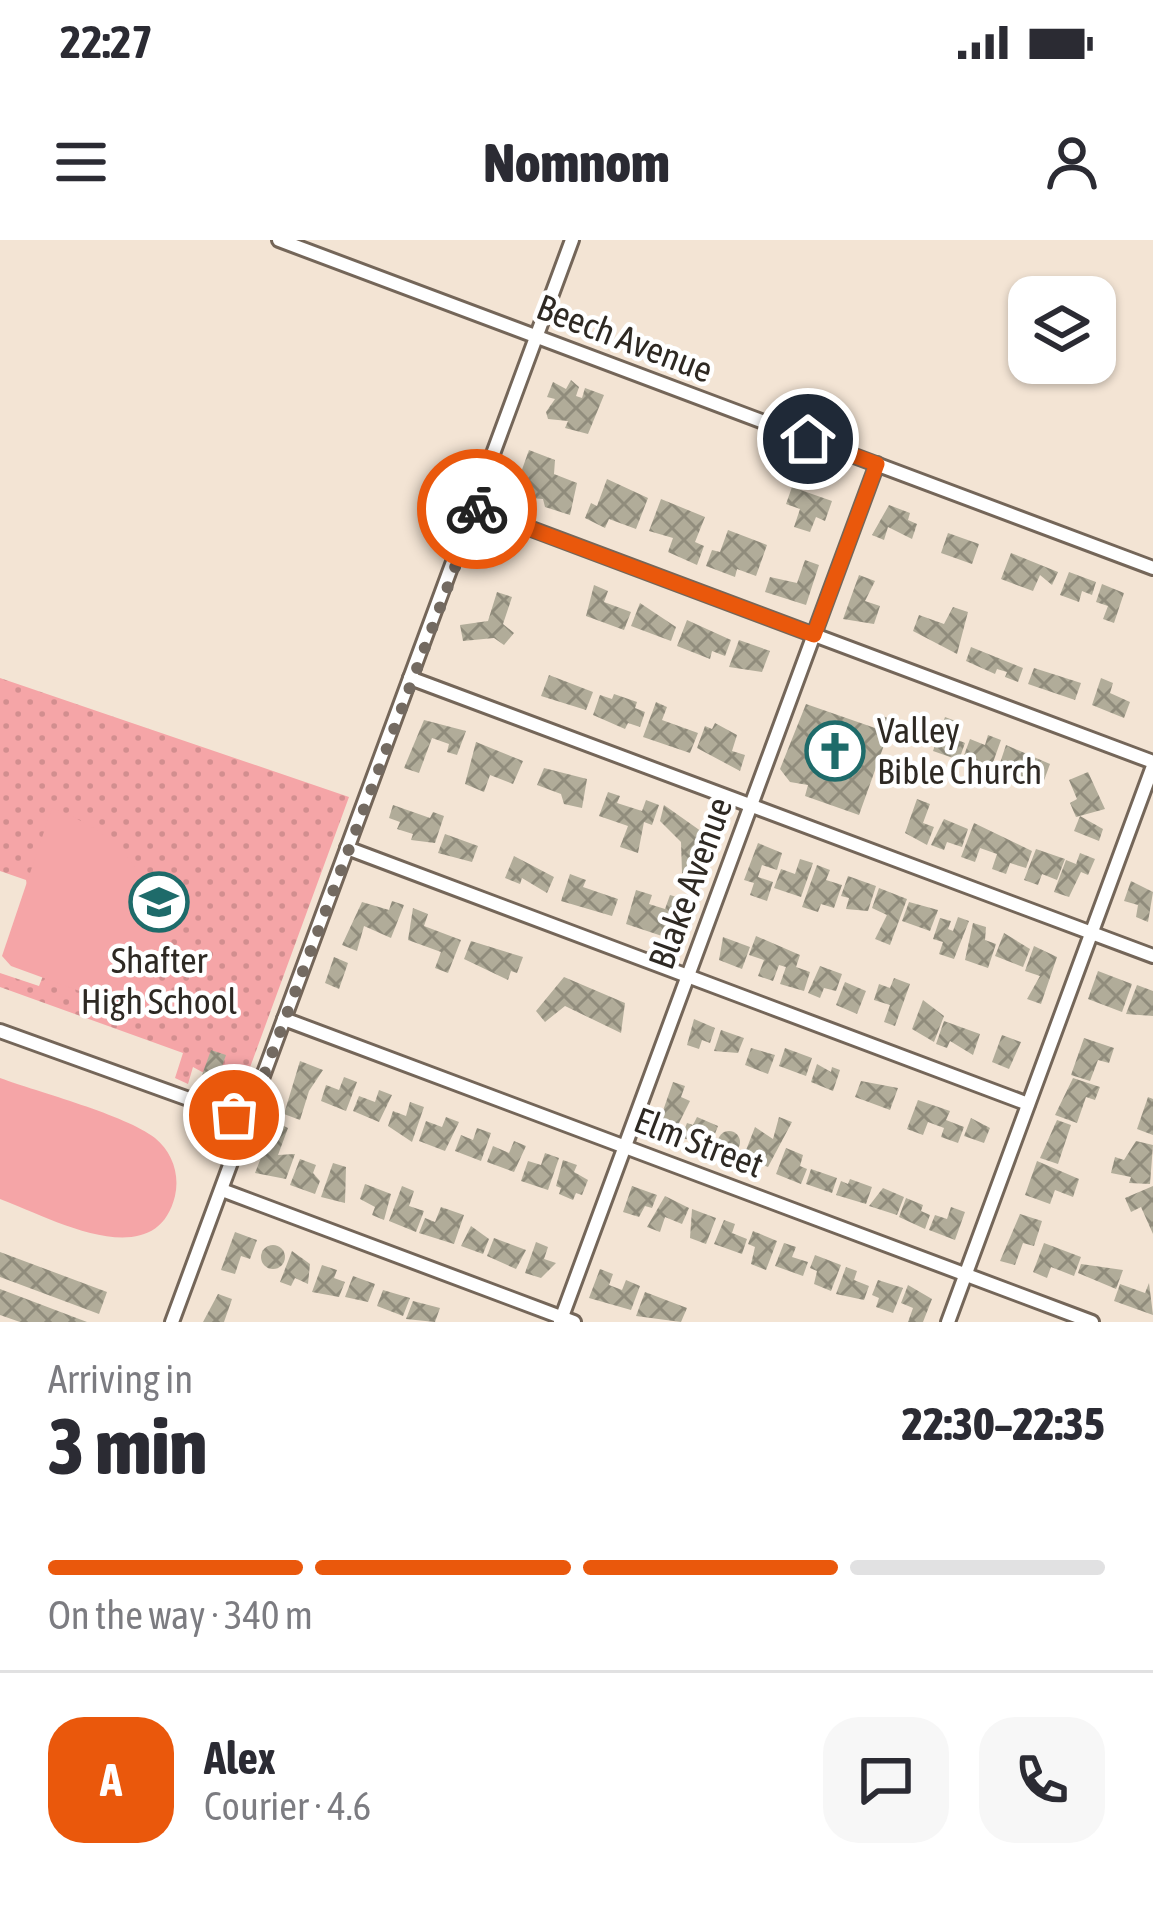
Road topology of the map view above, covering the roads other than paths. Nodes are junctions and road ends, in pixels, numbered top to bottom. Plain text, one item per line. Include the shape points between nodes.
1 (279, 240) edge
2 (572, 240) edge
3 (536, 337) junction
4 (877, 464) junction
5 (473, 507) junction
6 (1153, 568) edge
7 (814, 635) junction
8 (410, 678) junction
9 (1153, 764) edge
10 (751, 806) junction
11 (347, 848) junction
12 (1091, 933) junction
13 (1153, 956) edge
14 (688, 976) junction
15 (284, 1019) junction
16 (0, 1030) edge
17 (1028, 1104) junction
18 (247, 1120) junction
19 (625, 1147) junction
20 (221, 1190) junction
21 (965, 1274) junction
22 (566, 1320) edge
23 (172, 1322) edge
24 (948, 1322) edge
25 (1092, 1322) edge

1 - 3 street, Beech Avenue
2 - 3 street
3 - 4 street, Beech Avenue
3 - 5 street
4 - 6 street, Beech Avenue
4 - 7 street, Blake Avenue
5 - 7 street
5 - 8 street
7 - 9 street
7 - 10 street, Blake Avenue
8 - 10 street
8 - 11 street
9 - 12 street
10 - 12 street
10 - 14 street, Blake Avenue
11 - 14 street
11 - 15 street
12 - 13 street
12 - 17 street
14 - 17 street
14 - 19 street, Blake Avenue
15 - 18 street
15 - 19 street, Elm Street
16 - 18 street
17 - 21 street
18 - 20 street
19 - 21 street, Elm Street
19 - 22 street, Blake Avenue
20 - 22 street
20 - 23 street
21 - 24 street
21 - 25 street, Elm Street

